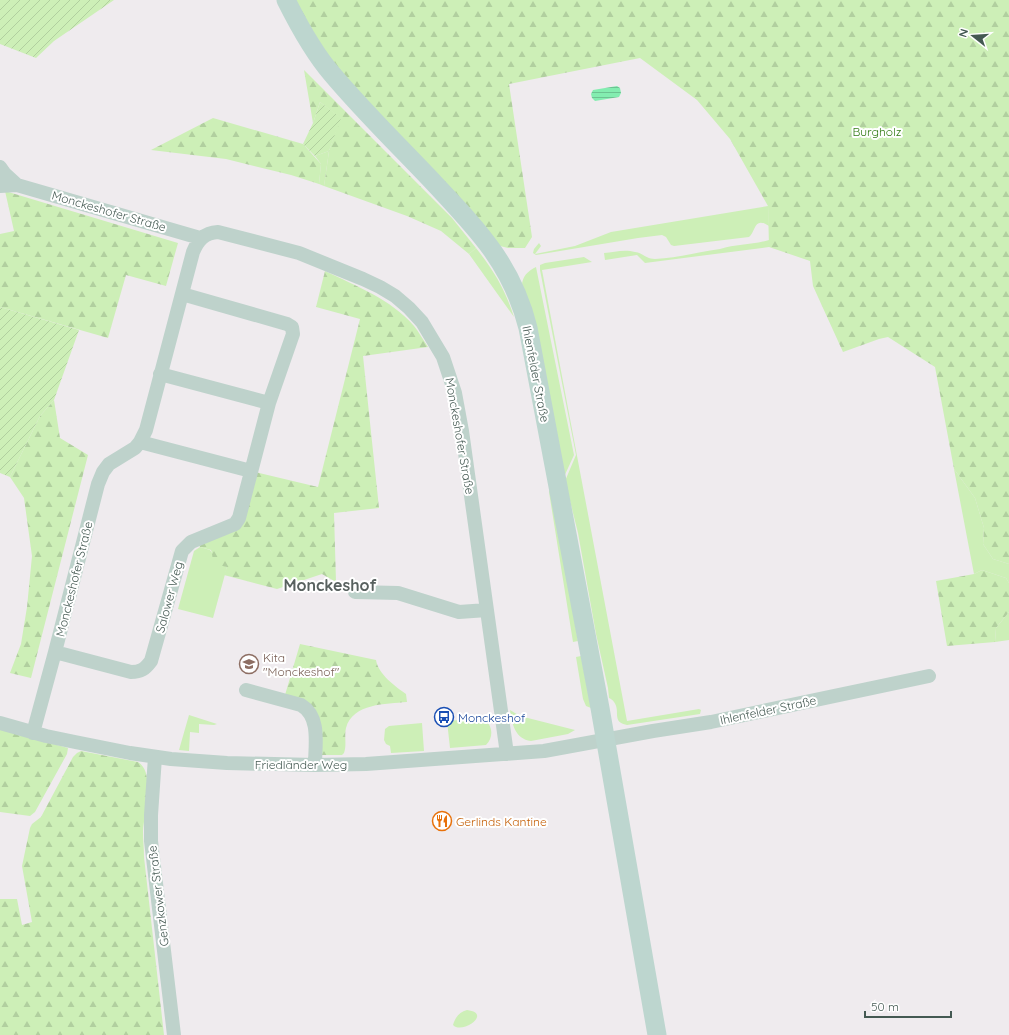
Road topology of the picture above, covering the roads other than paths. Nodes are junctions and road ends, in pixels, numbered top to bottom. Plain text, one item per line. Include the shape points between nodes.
1 (286, 0) edge
2 (0, 166) edge
3 (17, 185) junction
4 (0, 186) edge
5 (200, 238) junction
6 (182, 294) junction
7 (160, 374) junction
8 (269, 403) junction
9 (140, 442) junction
10 (251, 471) junction
11 (355, 592) dead end
12 (487, 610) junction
13 (55, 652) junction
14 (929, 676) dead end
15 (246, 690) dead end
16 (0, 723) edge
17 (33, 732) junction
18 (606, 740) junction
19 (507, 754) junction
20 (155, 757) junction
21 (315, 765) junction
22 (174, 1035) edge
23 (658, 1035) edge

1 - 18 main road, Ihlenfelder Straße via 305,36 331,74 490,246 520,300 528,328
2 - 3 street
3 - 4 street
3 - 5 street, Monckeshofer Straße
5 - 6 street, Monckeshofer Straße via 193,252
5 - 12 street, Monckeshofer Straße via 218,232 299,253 380,287 399,300 422,322 443,357 455,393
6 - 7 street, Monckeshofer Straße
6 - 8 street, Salower Weg via 287,324 292,328 293,334
7 - 8 street
7 - 9 street, Monckeshofer Straße via 146,430
8 - 10 street, Salower Weg
9 - 10 street
9 - 13 street, Monckeshofer Straße via 109,464 103,472
10 - 13 street, Salower Weg via 238,521 190,542 182,551 151,661 146,668 139,672 131,672
11 - 12 street via 398,593 459,612
12 - 19 street, Monckeshofer Straße
13 - 17 street, Monckeshofer Straße
14 - 18 street, Ihlenfelder Straße via 711,722
15 - 21 street via 308,709 315,724
16 - 17 street, Friedländer Weg
17 - 20 street, Friedländer Weg
18 - 19 street, Friedländer Weg via 544,751
18 - 23 main road, Ihlenfelder Straße
19 - 21 street, Friedländer Weg
20 - 21 street, Friedländer Weg via 227,763
20 - 22 street, Genzkower Straße via 151,841

